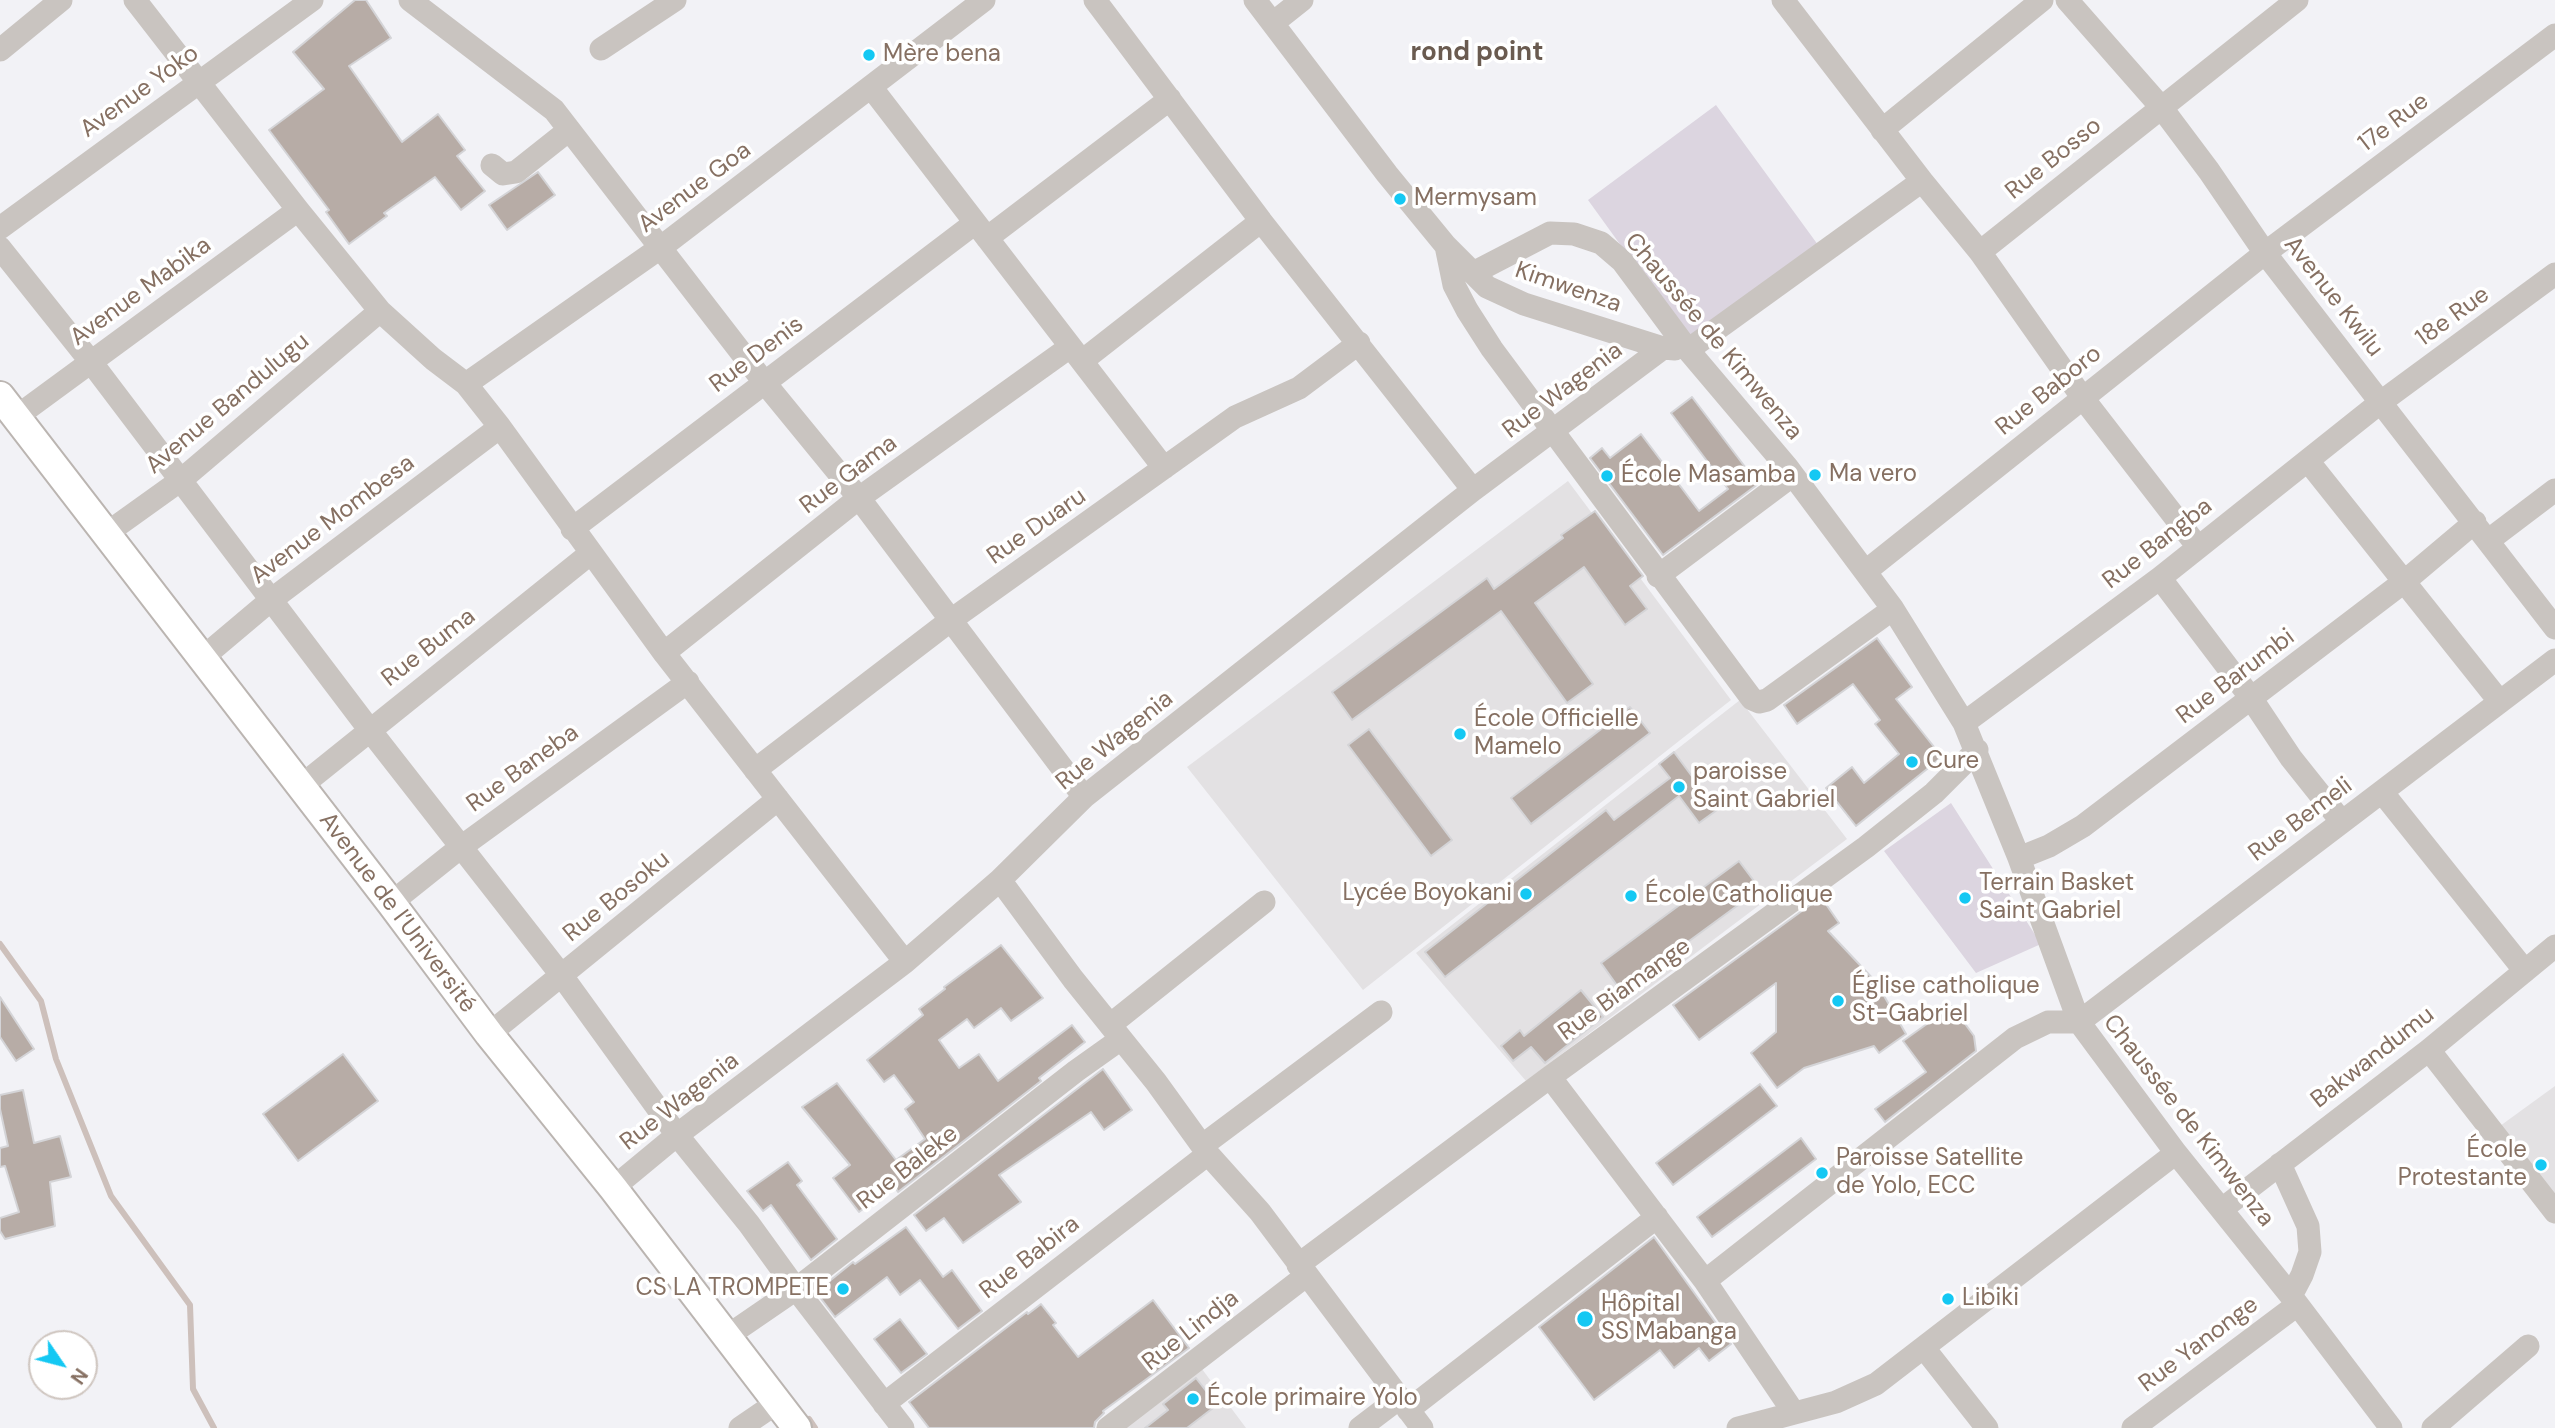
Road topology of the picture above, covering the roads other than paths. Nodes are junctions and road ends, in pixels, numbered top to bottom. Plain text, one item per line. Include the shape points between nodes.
1 (61, 0) edge
2 (135, 0) edge
3 (312, 0) edge
4 (410, 0) edge
5 (675, 0) edge
6 (985, 0) edge
7 (1095, 0) edge
8 (1255, 0) edge
9 (1302, 0) edge
10 (2042, 0) edge
11 (2067, 0) edge
12 (2297, 0) edge
13 (1789, 2) edge
14 (649, 7) edge
15 (1273, 23) junction
16 (2555, 35) edge
17 (601, 49) dead end
18 (0, 50) edge
19 (198, 81) junction
20 (871, 87) junction
21 (1170, 99) junction
22 (2161, 107) junction
23 (569, 130) junction
24 (1882, 130) junction
25 (492, 164) dead end
26 (1922, 181) junction
27 (298, 210) junction
28 (1261, 221) junction
29 (0, 228) edge
30 (981, 230) junction
31 (1446, 246) junction
32 (0, 248) edge
33 (660, 248) junction
34 (1980, 252) junction
35 (2265, 253) junction
36 (1473, 273) junction
37 (2555, 274) edge
38 (380, 311) junction
39 (1359, 343) junction
40 (1663, 348) junction
41 (1688, 350) junction
42 (1076, 354) junction
43 (91, 362) junction
44 (764, 382) junction
45 (466, 384) junction
46 (2082, 397) junction
47 (2381, 402) junction
48 (8, 407) edge
49 (500, 427) junction
50 (1552, 432) junction
51 (2308, 461) junction
52 (1164, 468) junction
53 (1793, 475) junction
54 (181, 480) junction
55 (1473, 490) junction
56 (2555, 490) edge
57 (859, 498) junction
58 (572, 529) junction
59 (2482, 531) junction
60 (107, 533) junction
61 (2198, 547) junction
62 (591, 554) junction
63 (1866, 571) junction
64 (1658, 576) junction
65 (2160, 578) junction
66 (2405, 581) junction
67 (271, 600) junction
68 (1893, 609) junction
69 (951, 620) junction
70 (2555, 628) edge
71 (664, 653) junction
72 (201, 659) junction
73 (2555, 660) edge
74 (688, 682) junction
75 (2251, 698) junction
76 (2500, 702) junction
77 (1964, 723) junction
78 (369, 729) junction
79 (1977, 750) junction
80 (755, 770) junction
81 (301, 786) junction
82 (2382, 792) junction
83 (1084, 797) junction
84 (778, 799) junction
85 (2342, 822) junction
86 (461, 847) junction
87 (2019, 858) junction
88 (1000, 880) junction
89 (1264, 902) dead end
90 (391, 903) junction
91 (2555, 946) edge
92 (905, 962) junction
93 (2525, 971) junction
94 (562, 976) junction
95 (1381, 1012) dead end
96 (2080, 1023) junction
97 (1115, 1032) junction
98 (489, 1034) junction
99 (2429, 1050) junction
100 (1550, 1077) junction
101 (677, 1135) junction
102 (1206, 1150) junction
103 (2176, 1153) junction
104 (2280, 1164) junction
105 (613, 1188) junction
106 (2222, 1209) junction
107 (2555, 1212) edge
108 (1657, 1217) junction
109 (1302, 1270) junction
110 (1705, 1281) junction
111 (796, 1289) junction
112 (2294, 1300) junction
113 (726, 1337) junction
114 (2528, 1346) dead end
115 (1924, 1348) junction
116 (778, 1402) junction
117 (884, 1404) junction
118 (1403, 1404) junction
119 (1794, 1413) junction
120 (2388, 1427) edge
121 (740, 1428) edge
122 (797, 1428) edge
123 (903, 1428) edge
124 (1108, 1428) edge
125 (1360, 1428) edge
126 (1422, 1428) edge
127 (1738, 1428) edge
128 (1987, 1428) edge
129 (2133, 1428) edge
130 (2433, 1428) edge

1 - 18 street
2 - 19 street
3 - 19 street, Avenue Yoko
4 - 23 street via 538,96
5 - 14 street
6 - 20 street, Avenue Goa
7 - 21 street
8 - 15 street
9 - 15 street
10 - 24 street
11 - 22 street, Avenue Kwilu
12 - 22 street, Rue Bosso
13 - 24 street
14 - 17 street
15 - 31 street
16 - 35 street, 17e Rue
19 - 27 street
19 - 29 street, Avenue Yoko
20 - 30 street
20 - 33 street, Avenue Goa
21 - 28 street
21 - 30 street, Rue Denis
22 - 34 street, Rue Bosso
22 - 35 street, Avenue Kwilu
23 - 25 street via 516,172 503,174
23 - 33 street
24 - 26 street
26 - 34 street
26 - 41 street
27 - 38 street
27 - 43 street, Avenue Mabika
28 - 39 street
28 - 42 street, Rue Gama
30 - 42 street
30 - 44 street, Rue Denis
31 - 36 street, Kimwenza
31 - 50 street via 1454,285 1467,310
32 - 43 street
33 - 44 street
33 - 45 street, Avenue Goa
34 - 46 street
35 - 46 street, Rue Baboro
35 - 47 street, Avenue Kwilu
36 - 40 street, Kimwenza via 1487,287 1524,304
36 - 41 street, Chaussée de Kimwenza via 1550,233 1574,234 1601,243 1622,261
37 - 47 street, 18e Rue
38 - 45 street
38 - 54 street, Avenue Bandulugu
39 - 52 street, Rue Duaru via 1299,388 1235,417
39 - 55 street
40 - 41 street, Kimwenza
40 - 50 street, Rue Wagenia
41 - 53 street, Chaussée de Kimwenza
42 - 52 street
42 - 57 street, Rue Gama
43 - 48 street, Avenue Mabika
43 - 54 street
44 - 57 street
44 - 58 street, Rue Denis
45 - 49 street
46 - 61 street
46 - 63 street, Rue Baboro
47 - 51 street, Rue Bangba
47 - 59 street, Avenue Kwilu
48 - 60 main road, Avenue de l’Université
49 - 58 street
49 - 67 street, Avenue Mombesa
50 - 55 street, Rue Wagenia
50 - 64 street
51 - 61 street, Rue Bangba
51 - 66 street
52 - 69 street, Rue Duaru
53 - 63 street, Chaussée de Kimwenza
53 - 64 street
54 - 60 street, Avenue Bandulugu
54 - 67 street
55 - 83 street, Rue Wagenia
56 - 59 street, Rue Barumbi
57 - 69 street
57 - 71 street, Rue Gama
58 - 62 street
59 - 66 street, Rue Barumbi
59 - 70 street, Avenue Kwilu
60 - 72 main road, Avenue de l’Université
61 - 65 street, Rue Bangba
62 - 71 street
62 - 78 street, Rue Buma
63 - 68 street, Chaussée de Kimwenza
64 - 68 street via 1743,691 1759,702
65 - 75 street
65 - 77 street, Rue Bangba
66 - 75 street, Rue Barumbi
66 - 76 street
67 - 72 street, Avenue Mombesa
67 - 78 street
68 - 77 street, Chaussée de Kimwenza
69 - 80 street, Rue Duaru
69 - 83 street
71 - 74 street
72 - 81 main road, Avenue de l’Université
73 - 76 street, Rue Bemeli
74 - 80 street
74 - 86 street, Rue Baneba
75 - 85 street
75 - 87 street, Rue Barumbi via 2084,826
76 - 82 street, Rue Bemeli
77 - 79 street, Chaussée de Kimwenza
78 - 81 street, Rue Buma
78 - 86 street
79 - 87 street, Chaussée de Kimwenza
79 - 100 street, Rue Biamange via 1934,793 1866,847
80 - 84 street
81 - 90 main road, Avenue de l’Université
82 - 85 street, Rue Bemeli
82 - 93 street
83 - 88 street, Rue Wagenia
84 - 92 street
84 - 94 street, Rue Bosoku
85 - 96 street, Rue Bemeli
86 - 90 street, Rue Baneba
86 - 94 street
87 - 96 street, Chaussée de Kimwenza
88 - 92 street, Rue Wagenia
88 - 97 street
89 - 97 street, Rue Baleke
90 - 98 main road, Avenue de l’Université
91 - 93 street, Bakwandumu
92 - 101 street, Rue Wagenia
93 - 99 street, Bakwandumu
94 - 98 street, Rue Bosoku
94 - 101 street
95 - 102 street, Rue Babira
96 - 103 street, Chaussée de Kimwenza
96 - 110 street via 2048,1022 2015,1038
97 - 102 street
97 - 111 street, Rue Baleke via 1076,1071
98 - 105 main road, Avenue de l’Université
99 - 104 street, Bakwandumu
99 - 107 street
100 - 108 street
100 - 109 street, Rue Biamange via 1352,1224
101 - 105 street, Rue Wagenia
101 - 111 street
102 - 109 street
102 - 117 street, Rue Babira
103 - 106 street, Chaussée de Kimwenza
103 - 115 street
104 - 106 street, Bakwandumu
104 - 112 street via 2308,1227 2309,1252
105 - 113 main road, Avenue de l’Université
106 - 112 street, Chaussée de Kimwenza
108 - 110 street
108 - 118 street
109 - 118 street
109 - 124 street, Rue Lindja
110 - 119 street
111 - 113 street, Rue Baleke
111 - 117 street
112 - 120 street, Chaussée de Kimwenza
112 - 129 street, Rue Yanonge
113 - 116 main road, Avenue de l’Université
114 - 130 street
115 - 119 street via 1856,1395
115 - 128 street
116 - 121 street
116 - 122 main road, Avenue de l’Université
117 - 123 street
118 - 125 street
118 - 126 street
119 - 127 street

